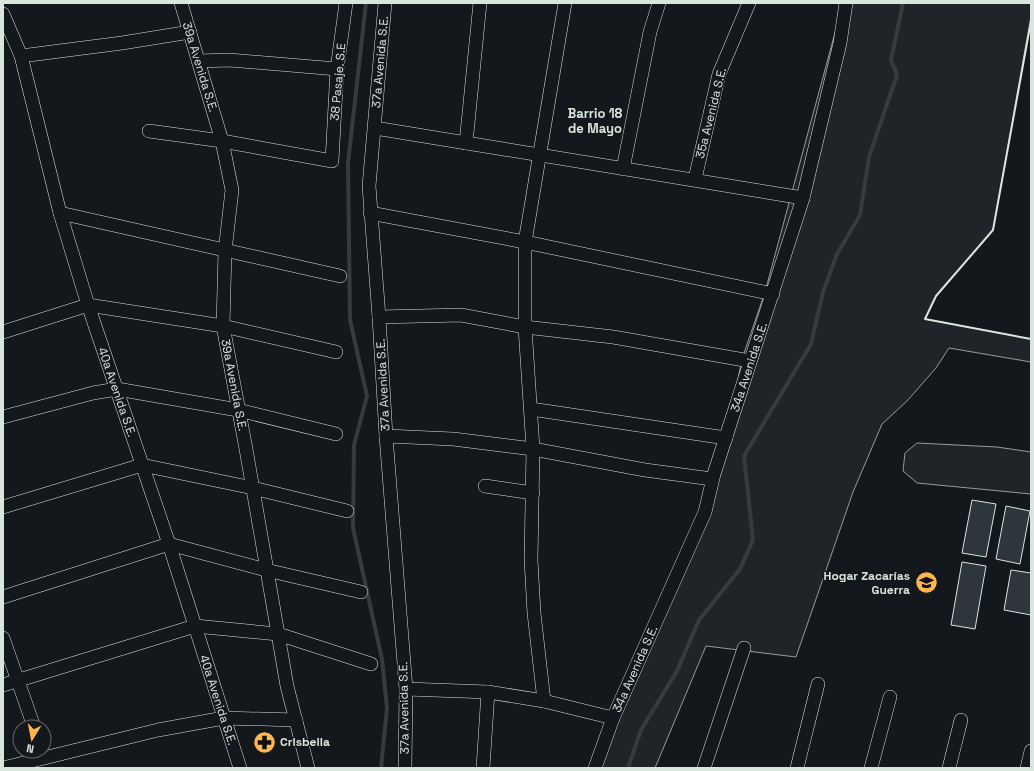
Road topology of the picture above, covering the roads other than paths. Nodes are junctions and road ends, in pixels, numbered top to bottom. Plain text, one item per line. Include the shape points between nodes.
1 (181, 3) edge
2 (346, 3) edge
3 (385, 3) edge
4 (480, 3) edge
5 (565, 3) edge
6 (659, 3) edge
7 (749, 3) edge
8 (846, 3) edge
9 (4, 20) edge
10 (190, 32) junction
11 (21, 56) junction
12 (199, 61) junction
13 (337, 70) junction
14 (375, 128) junction
15 (149, 131) dead end
16 (222, 140) junction
17 (466, 143) junction
18 (539, 156) junction
19 (623, 169) junction
20 (695, 179) junction
21 (804, 198) junction
22 (370, 212) junction
23 (60, 213) junction
24 (525, 242) junction
25 (225, 251) junction
26 (340, 276) dead end
27 (773, 294) junction
28 (88, 305) junction
29 (380, 317) junction
30 (223, 326) junction
31 (525, 327) junction
32 (3, 332) edge
33 (336, 352) dead end
34 (750, 361) junction
35 (117, 389) junction
36 (531, 409) junction
37 (238, 410) junction
38 (3, 416) edge
39 (336, 434) dead end
40 (386, 436) junction
41 (726, 438) junction
42 (533, 449) junction
43 (142, 465) junction
44 (712, 479) junction
45 (485, 486) dead end
46 (253, 488) junction
47 (533, 493) junction
48 (3, 507) edge
49 (347, 511) dead end
50 (169, 544) junction
51 (266, 570) junction
52 (361, 592) dead end
53 (3, 597) edge
54 (195, 626) junction
55 (278, 634) junction
56 (3, 638) edge
57 (744, 648) dead end
58 (371, 664) dead end
59 (17, 682) junction
60 (818, 684) dead end
61 (3, 685) edge
62 (406, 689) junction
63 (488, 692) junction
64 (890, 697) dead end
65 (544, 701) junction
66 (224, 718) junction
67 (613, 718) junction
68 (31, 719) edge
69 (296, 720) junction
70 (961, 720) dead end
71 (1031, 751) edge
72 (52, 757) edge
73 (46, 759) edge
74 (3, 768) edge
75 (240, 768) edge
76 (308, 768) edge
77 (405, 768) edge
78 (483, 768) edge
79 (595, 768) edge
80 (704, 768) edge
81 (797, 768) edge
82 (871, 768) edge
83 (949, 768) edge
84 (1027, 768) edge

1 - 10 street, 39a Avenida S.E.
2 - 13 street, 38 Pasaje. S.E
3 - 14 street, 37a Avenida S.E.
4 - 17 street
5 - 18 street
6 - 19 street via 650,32
7 - 20 street, 35a Avenida S.E. via 719,74
8 - 21 street, 34a Avenida S.E. via 840,43
9 - 11 street, 40a Avenida S.E.
10 - 11 street
10 - 12 street, 39a Avenida S.E.
11 - 23 street, 40a Avenida S.E.
12 - 13 street via 229,60
12 - 16 street, 39a Avenida S.E.
13 - 16 street, 38 Pasaje. S.E via 332,161
14 - 17 street
14 - 22 street, 37a Avenida S.E. via 369,186
15 - 16 street
16 - 25 street, 39a Avenida S.E. via 232,190
17 - 18 street
18 - 19 street
18 - 24 street
19 - 20 street
20 - 21 street
21 - 27 street, 34a Avenida S.E.
22 - 24 street
22 - 29 street, 37a Avenida S.E.
23 - 25 street
23 - 28 street, 40a Avenida S.E.
24 - 27 street
24 - 31 street
25 - 26 street
25 - 30 street, 39a Avenida S.E.
27 - 34 street, 34a Avenida S.E.
28 - 30 street
28 - 32 street
28 - 35 street, 40a Avenida S.E.
29 - 31 street via 461,315
29 - 40 street, 37a Avenida S.E.
30 - 33 street
30 - 37 street, 39a Avenida S.E.
31 - 34 street via 613,336
31 - 36 street
34 - 41 street, 34a Avenida S.E.
35 - 37 street
35 - 38 street
35 - 43 street, 40a Avenida S.E.
36 - 41 street
36 - 42 street
37 - 39 street
37 - 46 street, 39a Avenida S.E.
40 - 42 street via 453,438
40 - 62 street, 37a Avenida S.E.
41 - 44 street, 34a Avenida S.E.
42 - 44 street via 646,470
42 - 47 street
43 - 46 street
43 - 48 street
43 - 50 street, 40a Avenida S.E.
44 - 67 street, 34a Avenida S.E. via 705,512
45 - 47 street
46 - 49 street
46 - 51 street, 39a Avenida S.E.
47 - 65 street via 531,560
50 - 51 street
50 - 53 street
50 - 54 street, 40a Avenida S.E.
51 - 52 street
51 - 55 street, 39a Avenida S.E.
54 - 55 street
54 - 59 street
54 - 66 street, 40a Avenida S.E.
55 - 58 street
55 - 69 street, 39a Avenida S.E.
56 - 59 street
57 - 80 street
59 - 61 street
59 - 68 street
60 - 81 street
62 - 63 street
62 - 77 street, 37a Avenida S.E.
63 - 65 street
63 - 78 street
64 - 82 street
65 - 67 street
66 - 69 street
66 - 72 street via 158,730
66 - 75 street, 40a Avenida S.E.
67 - 79 street, 34a Avenida S.E.
69 - 76 street, 39a Avenida S.E.
70 - 83 street
71 - 84 street
73 - 74 street

